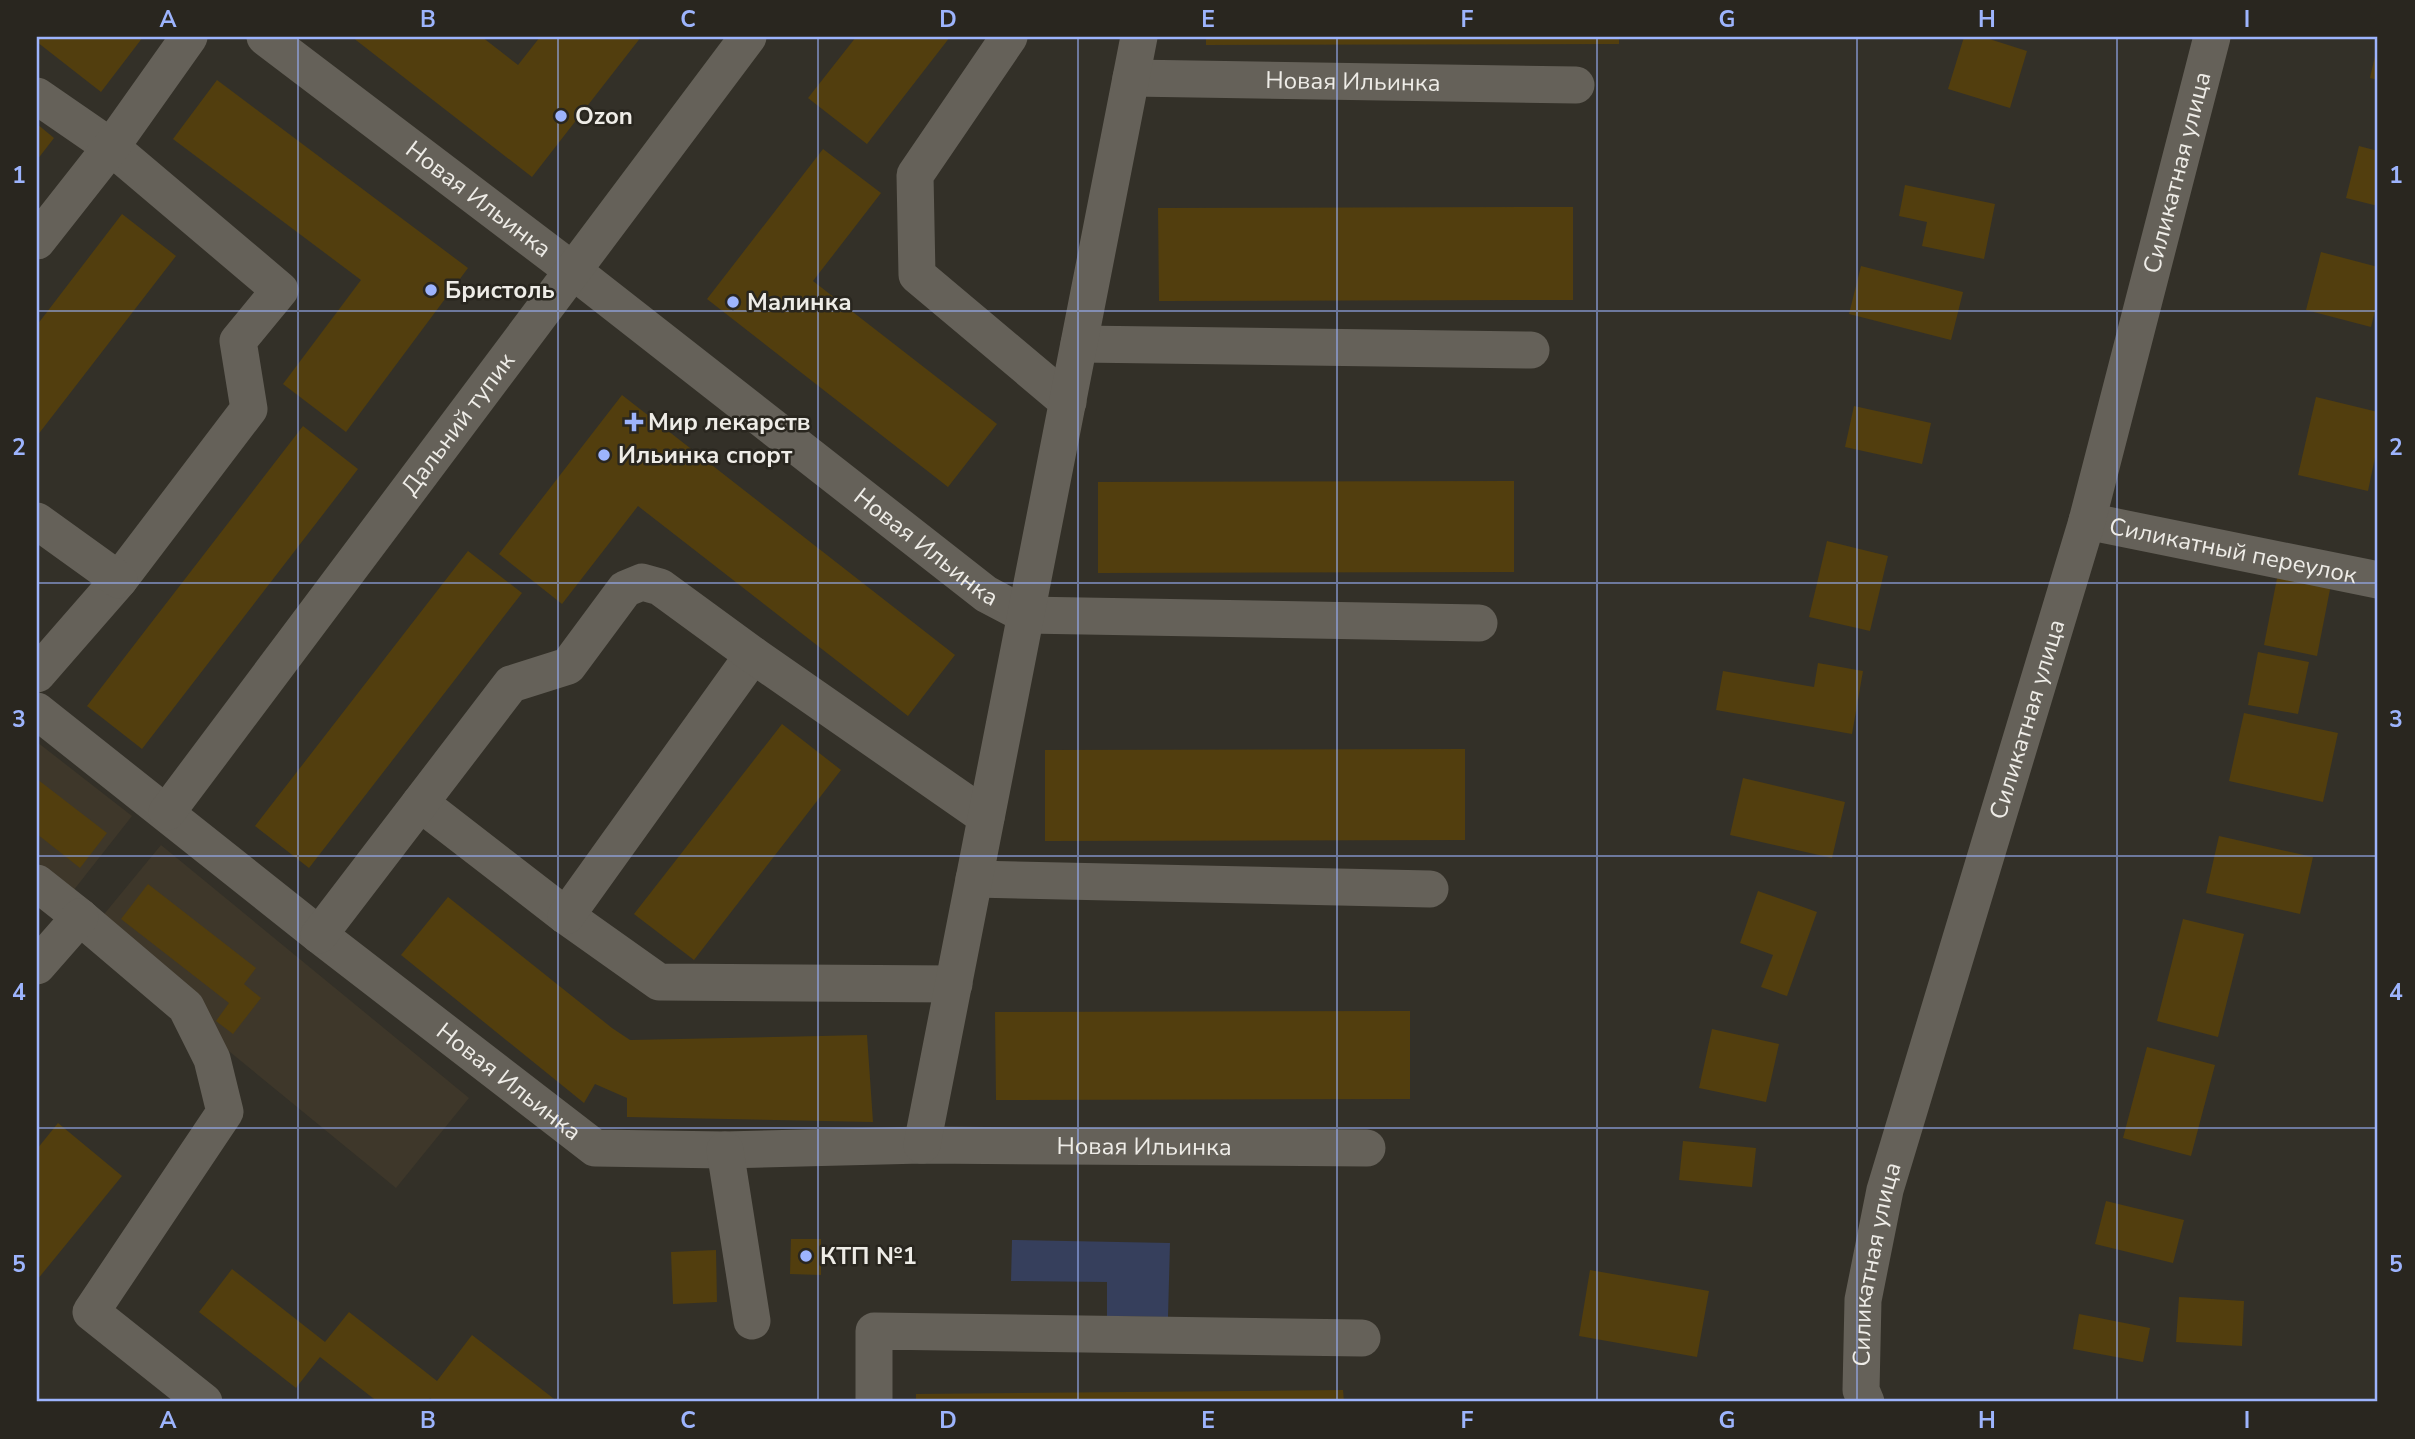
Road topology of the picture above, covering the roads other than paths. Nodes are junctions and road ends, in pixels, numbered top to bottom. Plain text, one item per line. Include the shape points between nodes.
1 (189, 37) edge
2 (265, 37) edge
3 (748, 37) edge
4 (1009, 37) edge
5 (1139, 37) edge
6 (2212, 37) edge
7 (1131, 78) junction
8 (1576, 85) dead end
9 (37, 96) edge
10 (111, 147) junction
11 (37, 241) edge
12 (572, 270) junction
13 (1079, 344) junction
14 (1531, 350) dead end
15 (1068, 402) junction
16 (37, 521) edge
17 (2087, 521) junction
18 (119, 580) junction
19 (2378, 580) edge
20 (1026, 615) junction
21 (1479, 623) dead end
22 (753, 654) junction
23 (37, 674) edge
24 (37, 711) edge
25 (420, 803) junction
26 (167, 812) junction
27 (986, 817) junction
28 (974, 879) junction
29 (37, 883) edge
30 (1430, 889) dead end
31 (80, 916) junction
32 (566, 916) junction
33 (318, 935) junction
34 (37, 966) edge
35 (954, 984) junction
36 (922, 1145) junction
37 (1367, 1148) dead end
38 (725, 1150) junction
39 (752, 1321) dead end
40 (1363, 1338) dead end
41 (204, 1402) edge
42 (874, 1402) edge
43 (1866, 1402) edge

1 - 10 street
2 - 12 street, Новая Ильинка
3 - 12 street, Дальний тупик
4 - 15 street via 915,175 917,275
5 - 7 street, Новая Ильинка
6 - 17 street, Силикатная улица
7 - 8 street, Новая Ильинка
7 - 13 street, Новая Ильинка
9 - 10 street
10 - 11 street
10 - 18 street via 280,290 238,341 249,409
12 - 20 street, Новая Ильинка via 986,594
12 - 26 street, Дальний тупик
13 - 14 street
13 - 15 street, Новая Ильинка
15 - 20 street, Новая Ильинка
16 - 18 street
17 - 19 street, Силикатный переулок
17 - 43 street, Силикатная улица via 1885,1190 1863,1300 1861,1390
18 - 23 street
20 - 21 street, Новая Ильинка
20 - 27 street, Новая Ильинка
22 - 25 street via 660,587 642,582 625,589 568,666 511,684
22 - 27 street
22 - 32 street
24 - 26 street, Новая Ильинка
25 - 32 street
25 - 33 street
26 - 33 street, Новая Ильинка
27 - 28 street, Новая Ильинка
28 - 30 street
28 - 35 street, Новая Ильинка
29 - 31 street
31 - 34 street
31 - 41 street via 186,1007 212,1059 225,1112 91,1312
32 - 35 street via 659,982
33 - 38 street, Новая Ильинка via 595,1149
35 - 36 street, Новая Ильинка
36 - 37 street, Новая Ильинка
36 - 38 street, Новая Ильинка
38 - 39 street
40 - 42 street via 874,1331

